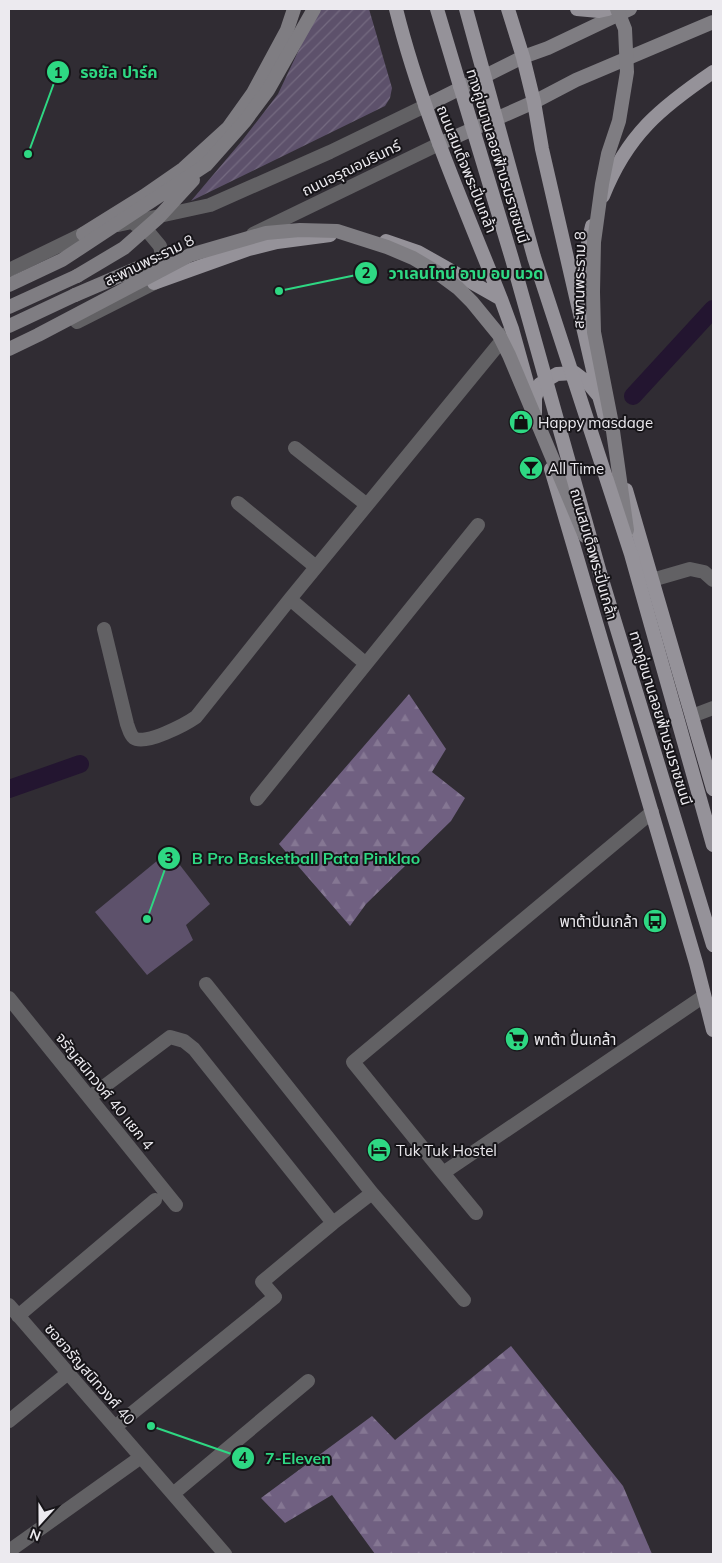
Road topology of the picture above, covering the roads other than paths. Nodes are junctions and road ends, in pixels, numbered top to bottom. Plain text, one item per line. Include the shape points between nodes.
1 (294, 9) edge
2 (314, 9) edge
3 (396, 9) edge
4 (437, 9) edge
5 (466, 9) edge
6 (508, 9) edge
7 (577, 9) edge
8 (608, 9) edge
9 (617, 9) edge
10 (630, 9) edge
11 (713, 22) edge
12 (523, 57) junction
13 (713, 72) edge
14 (534, 102) junction
15 (424, 106) junction
16 (439, 144) junction
17 (206, 165) junction
18 (126, 222) junction
19 (83, 234) junction
20 (190, 255) junction
21 (9, 270) edge
22 (154, 283) junction
23 (9, 285) edge
24 (576, 297) junction
25 (501, 299) junction
26 (9, 307) edge
27 (9, 326) edge
28 (512, 328) junction
29 (9, 349) edge
30 (9, 355) edge
31 (598, 396) junction
32 (535, 413) junction
33 (295, 448) dead end
34 (238, 503) dead end
35 (367, 505) junction
36 (478, 525) dead end
37 (630, 554) junction
38 (316, 567) junction
39 (600, 573) junction
40 (652, 580) junction
41 (713, 580) edge
42 (290, 599) junction
43 (104, 629) dead end
44 (366, 664) junction
45 (713, 708) edge
46 (692, 716) junction
47 (713, 789) edge
48 (257, 799) dead end
49 (652, 812) junction
50 (713, 846) edge
51 (713, 946) edge
52 (206, 984) dead end
53 (9, 998) edge
54 (709, 1000) edge
55 (713, 1030) edge
56 (90, 1097) junction
57 (443, 1173) junction
58 (372, 1193) junction
59 (155, 1200) dead end
60 (176, 1205) dead end
61 (476, 1214) dead end
62 (333, 1223) junction
63 (464, 1300) dead end
64 (9, 1305) edge
65 (18, 1316) junction
66 (68, 1374) junction
67 (308, 1381) dead end
68 (9, 1420) edge
69 (115, 1427) junction
70 (141, 1457) junction
71 (173, 1494) junction
72 (9, 1551) edge
73 (225, 1554) edge

1 - 19 main road via 287,30 253,93 228,128 183,169
2 - 17 main road, bridge via 268,90
3 - 15 main road, ถนนสมเด็จพระปิ่นเกล้า
4 - 39 main road, ทางคู่ขนานลอยฟ้าบรมราชชนนี, bridge via 512,259
5 - 37 main road, ทางคู่ขนานลอยฟ้าบรมราชชนนี, bridge via 534,257
6 - 12 main road
7 - 8 main road
9 - 37 main road, สะพานพระราม 8, bridge via 625,29 627,72 619,121 602,184 594,242 593,292 594,332 612,424
10 - 12 main road, ถนนอรุณอมรินทร์
11 - 14 main road, ถนนอรุณอมรินทร์ via 576,80
12 - 14 main road
12 - 15 main road, ถนนอรุณอมรินทร์
13 - 24 main road via 650,121 624,154 608,183 590,232
14 - 16 main road, ถนนอรุณอมรินทร์
14 - 24 main road
15 - 16 main road, ถนนสมเด็จพระปิ่นเกล้า
15 - 18 street, ถนนอรุณอมรินทร์ via 210,205
16 - 22 street, ถนนอรุณอมรินทร์
16 - 25 main road, ถนนสมเด็จพระปิ่นเกล้า
17 - 23 main road, bridge via 62,260
17 - 26 main road, bridge via 158,218 124,248 77,276
18 - 19 street, ถนนอรุณอมรินทร์
18 - 22 street via 146,228 160,246 164,264
19 - 21 street, ถนนอรุณอมรินทร์
20 - 27 main road, bridge via 138,268
20 - 29 main road, สะพานพระราม 8, bridge
20 - 39 main road, สะพานพระราม 8, bridge via 266,233 337,231 387,247 435,270 472,302 499,335
22 - 25 main road via 249,249 333,235 387,241 418,252
22 - 30 street, ถนนอรุณอมรินทร์
24 - 31 main road
25 - 28 main road, ถนนสมเด็จพระปิ่นเกล้า
28 - 32 main road, ถนนสมเด็จพระปิ่นเกล้า
28 - 35 street
31 - 32 main road via 575,374 557,374 540,384 535,398
31 - 40 main road
32 - 49 main road, ถนนสมเด็จพระปิ่นเกล้า
33 - 35 street
34 - 38 street
35 - 38 street
36 - 44 street
37 - 50 main road, ทางคู่ขนานลอยฟ้าบรมราชชนนี, bridge
38 - 42 street
39 - 51 main road, ทางคู่ขนานลอยฟ้าบรมราชชนนี
40 - 41 street via 690,569 704,572
40 - 46 main road
42 - 43 street via 196,717 177,729 141,740 130,733
42 - 44 street
44 - 48 street
45 - 46 street
46 - 47 main road
49 - 54 main road, ถนนสมเด็จพระปิ่นเกล้า
49 - 57 street via 353,1062
52 - 58 street
53 - 56 street, จรัญสนิทวงศ์ 40 แยก 4
54 - 55 main road, ถนนสมเด็จพระปิ่นเกล้า
54 - 57 street
56 - 60 street, จรัญสนิทวงศ์ 40 แยก 4
56 - 62 street via 170,1037 184,1041 194,1049
57 - 61 street
58 - 62 street
58 - 63 street
59 - 65 street
62 - 69 street via 262,1282 275,1297
64 - 65 street, ซอยจรัญสนิทวงศ์ 40
65 - 66 street, ซอยจรัญสนิทวงศ์ 40
66 - 68 street
66 - 69 street, ซอยจรัญสนิทวงศ์ 40
67 - 71 street
69 - 70 street, ซอยจรัญสนิทวงศ์ 40
70 - 71 street, ซอยจรัญสนิทวงศ์ 40
70 - 72 street
71 - 73 street, ซอยจรัญสนิทวงศ์ 40

